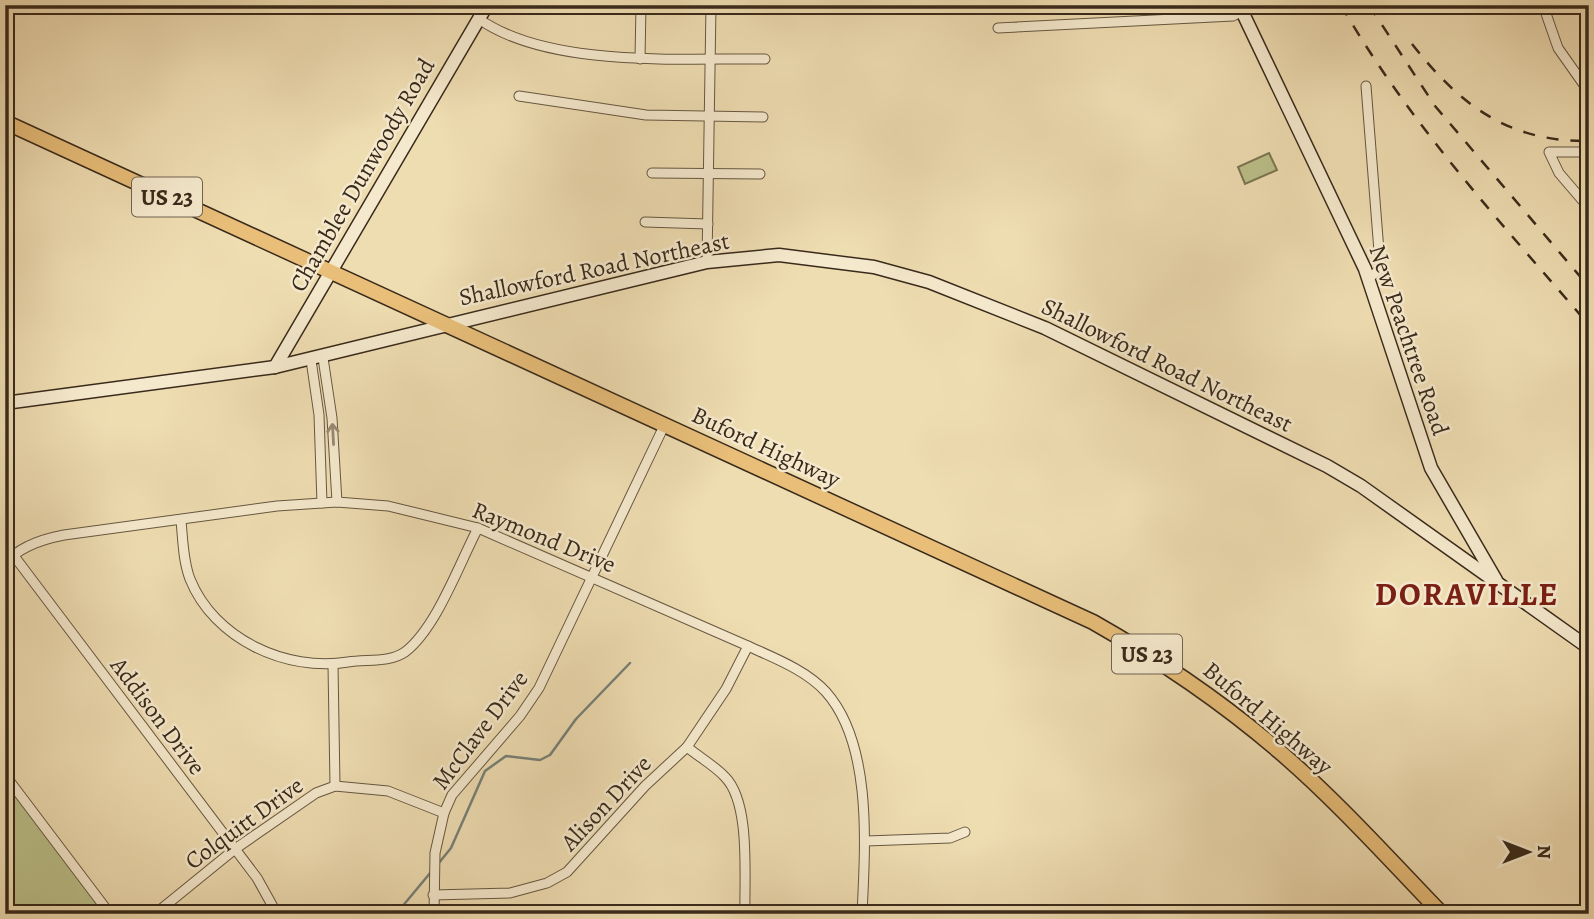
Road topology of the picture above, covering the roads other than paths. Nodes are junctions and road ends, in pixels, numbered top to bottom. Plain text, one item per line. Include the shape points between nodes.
1 (487, 5) edge
2 (641, 5) edge
3 (711, 5) edge
4 (1542, 5) edge
5 (1240, 8) edge
6 (479, 19) junction
7 (998, 28) dead end
8 (640, 59) junction
9 (710, 59) junction
10 (765, 59) dead end
11 (1366, 86) dead end
12 (1589, 92) edge
13 (519, 96) dead end
14 (709, 117) junction
15 (763, 117) dead end
16 (5, 122) edge
17 (1589, 152) edge
18 (652, 173) dead end
19 (709, 174) junction
20 (761, 174) dead end
21 (1589, 208) edge
22 (645, 222) dead end
23 (708, 225) junction
24 (707, 262) junction
25 (330, 272) junction
26 (1369, 278) junction
27 (442, 325) junction
28 (317, 359) junction
29 (275, 367) junction
30 (5, 403) edge
31 (664, 426) junction
32 (337, 502) junction
33 (322, 503) junction
34 (181, 521) junction
35 (478, 528) junction
36 (5, 544) edge
37 (8, 560) edge
38 (593, 576) junction
39 (1498, 583) junction
40 (748, 646) junction
41 (1589, 648) edge
42 (333, 665) junction
43 (687, 747) junction
44 (5, 775) edge
45 (335, 786) junction
46 (444, 813) junction
47 (965, 832) dead end
48 (866, 841) junction
49 (235, 849) junction
50 (433, 895) junction
51 (862, 913) edge
52 (110, 914) edge
53 (155, 914) edge
54 (278, 914) edge
55 (434, 914) edge
56 (745, 914) edge
57 (805, 914) edge
58 (1442, 914) edge

1 - 6 street, Chamblee Dunwoody Road
2 - 8 street
3 - 9 street
4 - 12 street via 1558,48
5 - 7 street via 1233,16
5 - 26 street, New Peachtree Road
6 - 8 street via 509,38 616,59
6 - 25 street, Chamblee Dunwoody Road
8 - 9 street
9 - 10 street
9 - 14 street
11 - 26 street via 1380,264
13 - 14 street via 646,115
14 - 15 street
14 - 19 street
16 - 25 main road, Buford Highway / US 23
17 - 21 street via 1549,152 1559,173
18 - 19 street
19 - 20 street
19 - 23 street
22 - 23 street
23 - 24 street
24 - 27 street, Shallowford Road Northeast
24 - 39 street, Shallowford Road Northeast via 779,255 874,267 929,282 1045,328 1326,466
25 - 27 main road, Buford Highway / US 23
25 - 29 street, Chamblee Dunwoody Road
26 - 39 street, New Peachtree Road via 1431,467
27 - 28 street, Shallowford Road Northeast
27 - 31 main road, Buford Highway / US 23
28 - 29 street, Shallowford Road Northeast
32 -> 28 street via 332,418
28 - 33 street
29 - 30 street, Shallowford Road Northeast
31 - 38 street, McClave Drive
31 - 58 main road, Buford Highway / US 23 via 1046,599 1138,648 1208,694 1282,753
32 - 33 street, Raymond Drive
32 - 35 street, Raymond Drive via 388,506
33 - 34 street, Raymond Drive
34 - 37 street, Raymond Drive via 64,535 43,540
34 - 42 street via 190,581 210,613 231,634 271,653
35 - 38 street, Raymond Drive
35 - 42 street via 429,623 410,647 391,659
36 - 37 street, Addison Drive
37 - 49 street, Addison Drive
38 - 40 street, Raymond Drive
38 - 46 street, McClave Drive via 539,688 452,795
39 - 41 street, New Peachtree Road
40 - 43 street, Alison Drive
40 - 48 street, Raymond Drive via 811,679 835,704 859,772
42 - 45 street
43 - 50 street, Alison Drive via 567,872 510,893
43 - 56 street via 725,776 736,792 742,823
44 - 52 street
45 - 46 street, Colquitt Drive via 388,791
45 - 49 street, Colquitt Drive via 316,793
46 - 50 street, McClave Drive
47 - 48 street via 950,838
48 - 51 street, Raymond Drive
49 - 53 street, Colquitt Drive
49 - 54 street, Addison Drive
50 - 55 street, McClave Drive
51 - 57 street

